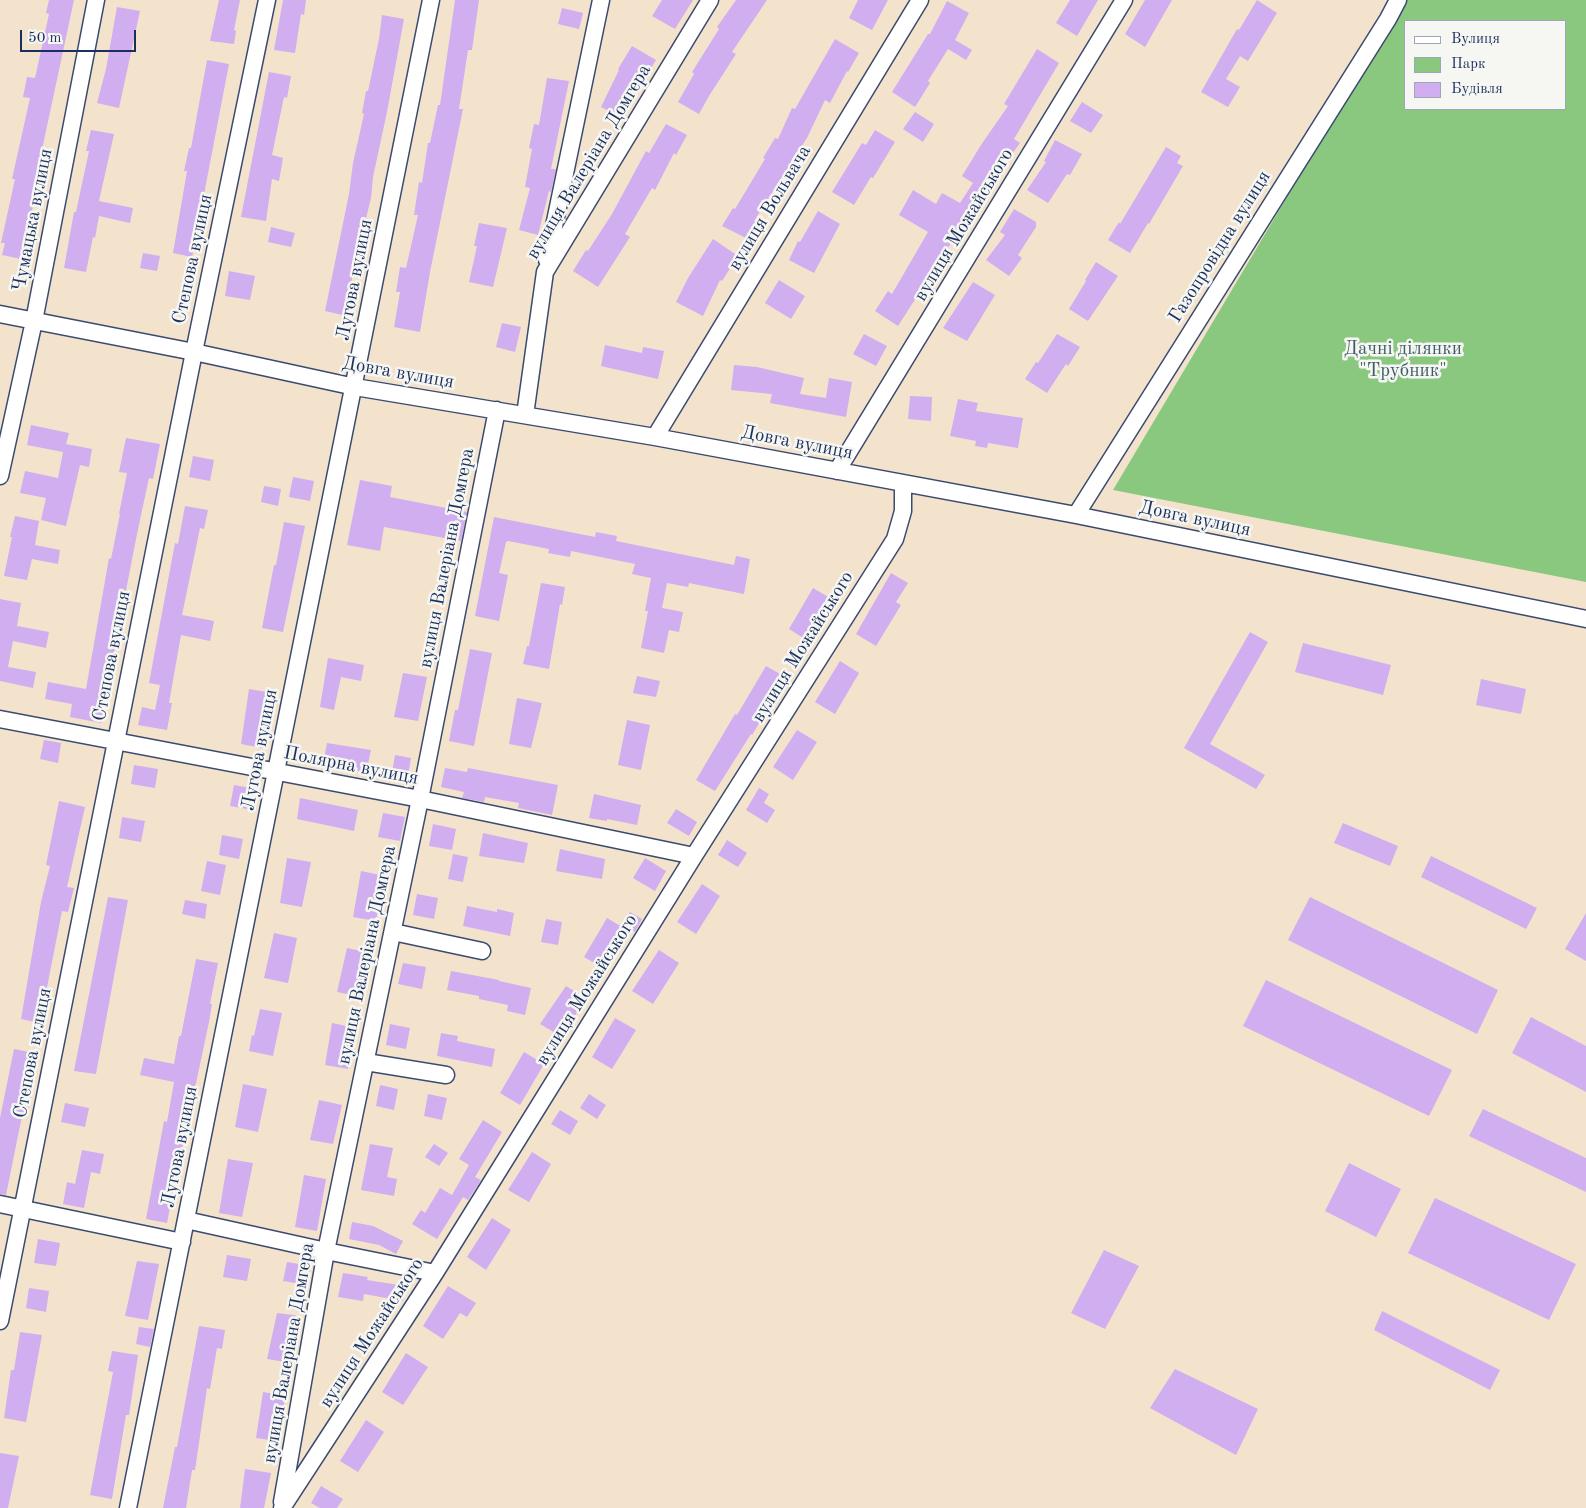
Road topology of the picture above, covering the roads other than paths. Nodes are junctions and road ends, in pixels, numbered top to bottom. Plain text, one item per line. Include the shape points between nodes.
1 (96, 0) edge
2 (267, 0) edge
3 (431, 0) edge
4 (601, 0) edge
5 (710, 0) edge
6 (920, 0) edge
7 (1124, 0) edge
8 (1398, 0) edge
9 (545, 272) junction
10 (0, 314) edge
11 (34, 322) junction
12 (194, 352) junction
13 (354, 387) junction
14 (497, 410) junction
15 (525, 415) junction
16 (655, 437) junction
17 (838, 471) junction
18 (0, 476) edge
19 (903, 484) junction
20 (1076, 515) junction
21 (1586, 619) edge
22 (0, 718) edge
23 (116, 741) junction
24 (276, 772) junction
25 (420, 799) junction
26 (694, 856) junction
27 (392, 932) junction
28 (482, 952) dead end
29 (366, 1062) junction
30 (446, 1075) dead end
31 (0, 1204) edge
32 (22, 1209) junction
33 (186, 1220) junction
34 (182, 1242) junction
35 (326, 1251) junction
36 (435, 1274) junction
37 (0, 1321) edge
38 (128, 1508) edge
39 (281, 1508) edge

1 - 11 street, Чумацька вулиця
2 - 12 street, Степова вулиця
3 - 13 street, Лугова вулиця
4 - 9 street
5 - 9 street, вулиця Валеріана Домгера
6 - 16 street, вулиця Вольвача
7 - 17 street, вулиця Можайського
8 - 20 street, Газопровідна вулиця
9 - 15 street, вулиця Валеріана Домгера
10 - 11 street, Довга вулиця
11 - 12 street, Довга вулиця
11 - 18 street, Чумацька вулиця
12 - 13 street, Довга вулиця
12 - 23 street, Степова вулиця
13 - 14 street, Довга вулиця
13 - 24 street, Лугова вулиця
14 - 15 street, Довга вулиця
14 - 25 street, вулиця Валеріана Домгера
15 - 16 street, Довга вулиця
16 - 17 street, Довга вулиця
17 - 19 street, Довга вулиця
19 - 20 street, Довга вулиця
19 - 26 street, вулиця Можайського via 903,511 894,540
20 - 21 street, Довга вулиця
22 - 23 street, Полярна вулиця
23 - 24 street, Полярна вулиця
23 - 32 street, Степова вулиця
24 - 25 street, Полярна вулиця
24 - 33 street, Лугова вулиця
25 - 26 street, Полярна вулиця
25 - 27 street, вулиця Валеріана Домгера
26 - 36 street, вулиця Можайського
27 - 28 street
27 - 29 street, вулиця Валеріана Домгера
29 - 30 street
29 - 35 street, вулиця Валеріана Домгера
31 - 32 street
32 - 34 street
32 - 37 street, Степова вулиця
33 - 34 street, Лугова вулиця
33 - 35 street
34 - 38 street, Лугова вулиця
35 - 36 street
35 - 39 street, вулиця Валеріана Домгера
36 - 39 street, вулиця Можайського

